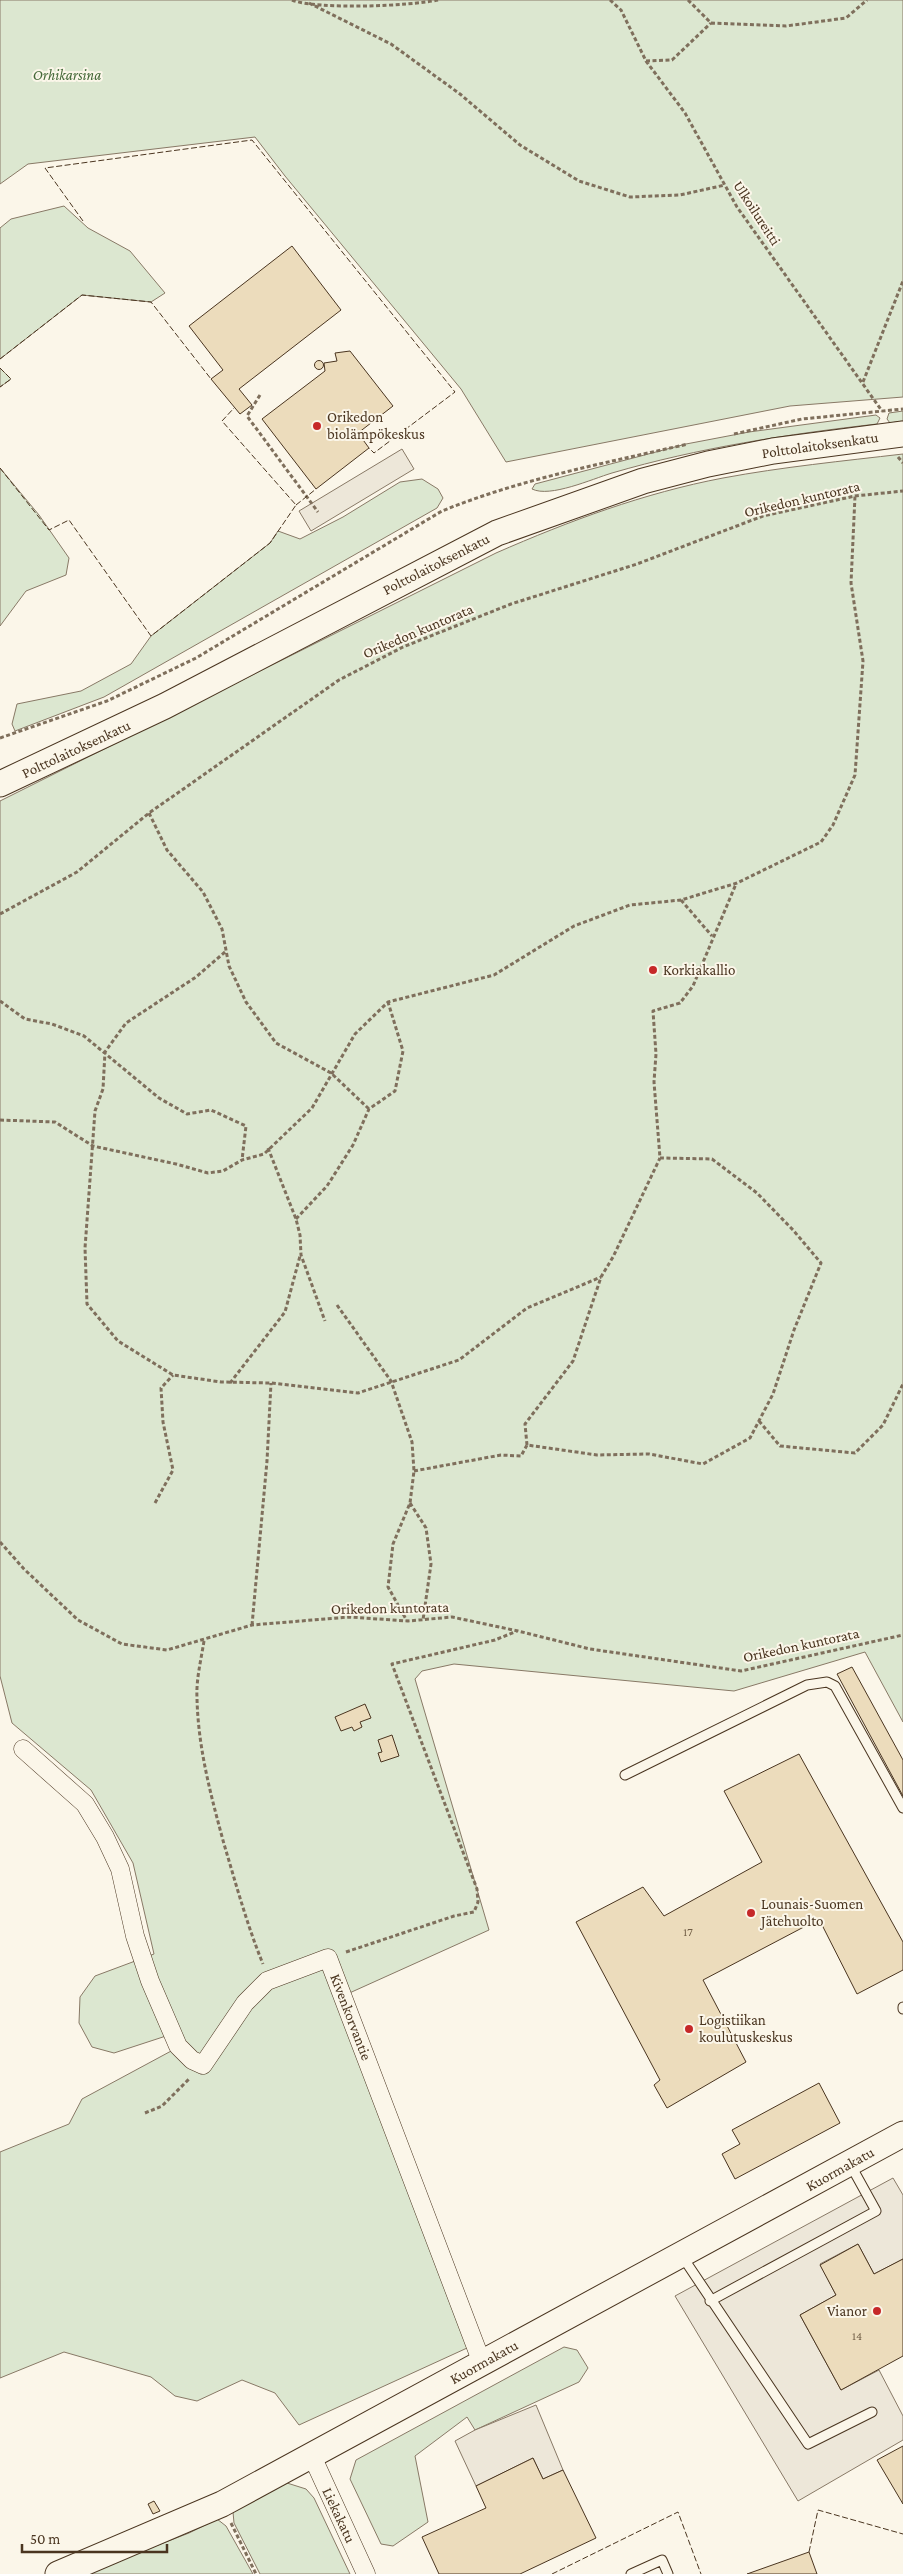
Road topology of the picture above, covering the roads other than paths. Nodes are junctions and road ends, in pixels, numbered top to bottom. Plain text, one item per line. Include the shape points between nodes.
1 (895, 435) edge
2 (0, 784) edge
3 (23, 1749) dead end
4 (626, 1775) dead end
5 (903, 1808) edge
6 (903, 2134) edge
7 (850, 2164) junction
8 (682, 2255) junction
9 (710, 2301) junction
10 (482, 2363) junction
11 (872, 2412) dead end
12 (312, 2456) junction
13 (58, 2574) edge
14 (366, 2574) edge
15 (631, 2574) edge
16 (668, 2574) edge

1 - 2 street, Polttolaitoksenkatu via 773,451 708,464 643,482 497,533 165,706
3 - 10 street, Kivenkorvantie via 85,1804 105,1838 120,1869 134,1936 150,1981 178,2046 192,2060 203,2065 245,2003 267,1981 328,1958
4 - 5 lane via 807,1685 827,1682 835,1686
6 - 7 street, Kuormakatu
7 - 8 street, Kuormakatu
7 - 9 lane via 876,2211
8 - 9 lane
8 - 10 street, Kuormakatu
9 - 11 lane via 808,2444
10 - 12 street, Kuormakatu
12 - 13 street, Kuormakatu via 222,2504
12 - 14 street, Liekakatu
15 - 16 lane via 662,2560

